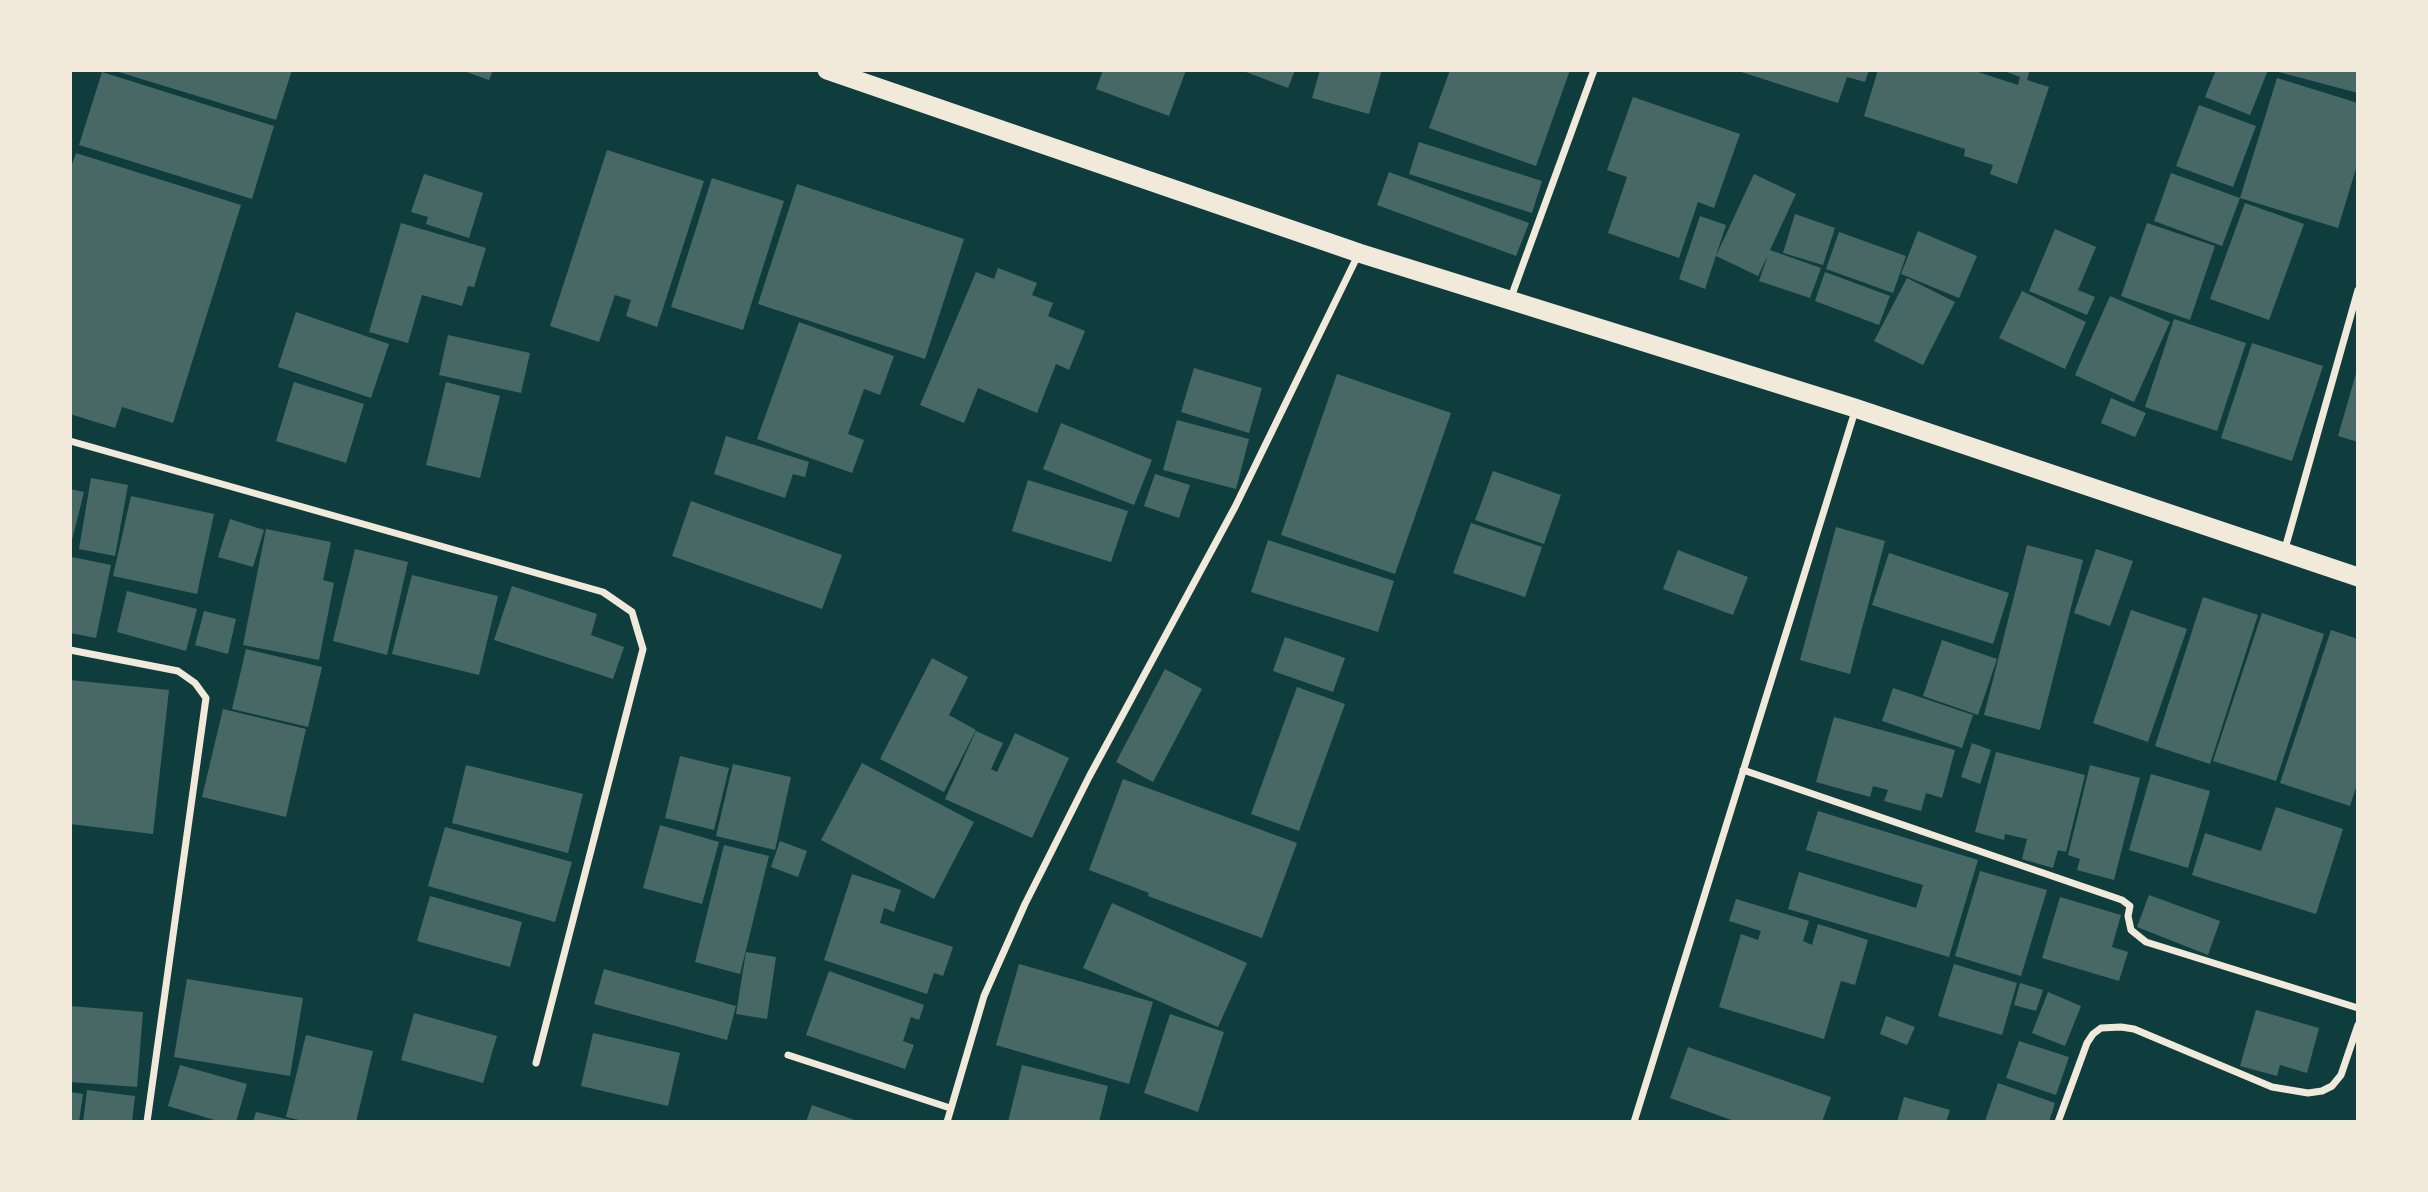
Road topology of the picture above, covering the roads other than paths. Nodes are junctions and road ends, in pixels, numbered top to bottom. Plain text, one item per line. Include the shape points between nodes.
1 (827, 70) edge
2 (1594, 70) edge
3 (1359, 253) junction
4 (2358, 290) edge
5 (1510, 300) junction
6 (1856, 408) junction
7 (70, 441) edge
8 (2284, 552) junction
9 (2358, 578) edge
10 (70, 650) edge
11 (1743, 770) junction
12 (2358, 1008) edge
13 (2358, 1025) edge
14 (788, 1055) dead end
15 (536, 1063) dead end
16 (950, 1108) junction
17 (147, 1122) edge
18 (947, 1122) edge
19 (1634, 1122) edge
20 (2058, 1122) edge

1 - 3 highway
2 - 5 street
3 - 5 highway
3 - 16 street via 1235,507 1025,904 984,996
4 - 8 street
5 - 6 highway
6 - 8 highway
6 - 11 street
7 - 15 street via 603,592 632,612 643,649
8 - 9 highway
10 - 17 street via 178,671 195,682 206,698
11 - 12 street via 2122,900 2130,906 2131,930 2146,942
11 - 19 street
13 - 20 street via 2342,1075 2332,1086 2308,1093 2272,1087 2134,1029 2101,1028 2087,1043
14 - 16 street
16 - 18 street

